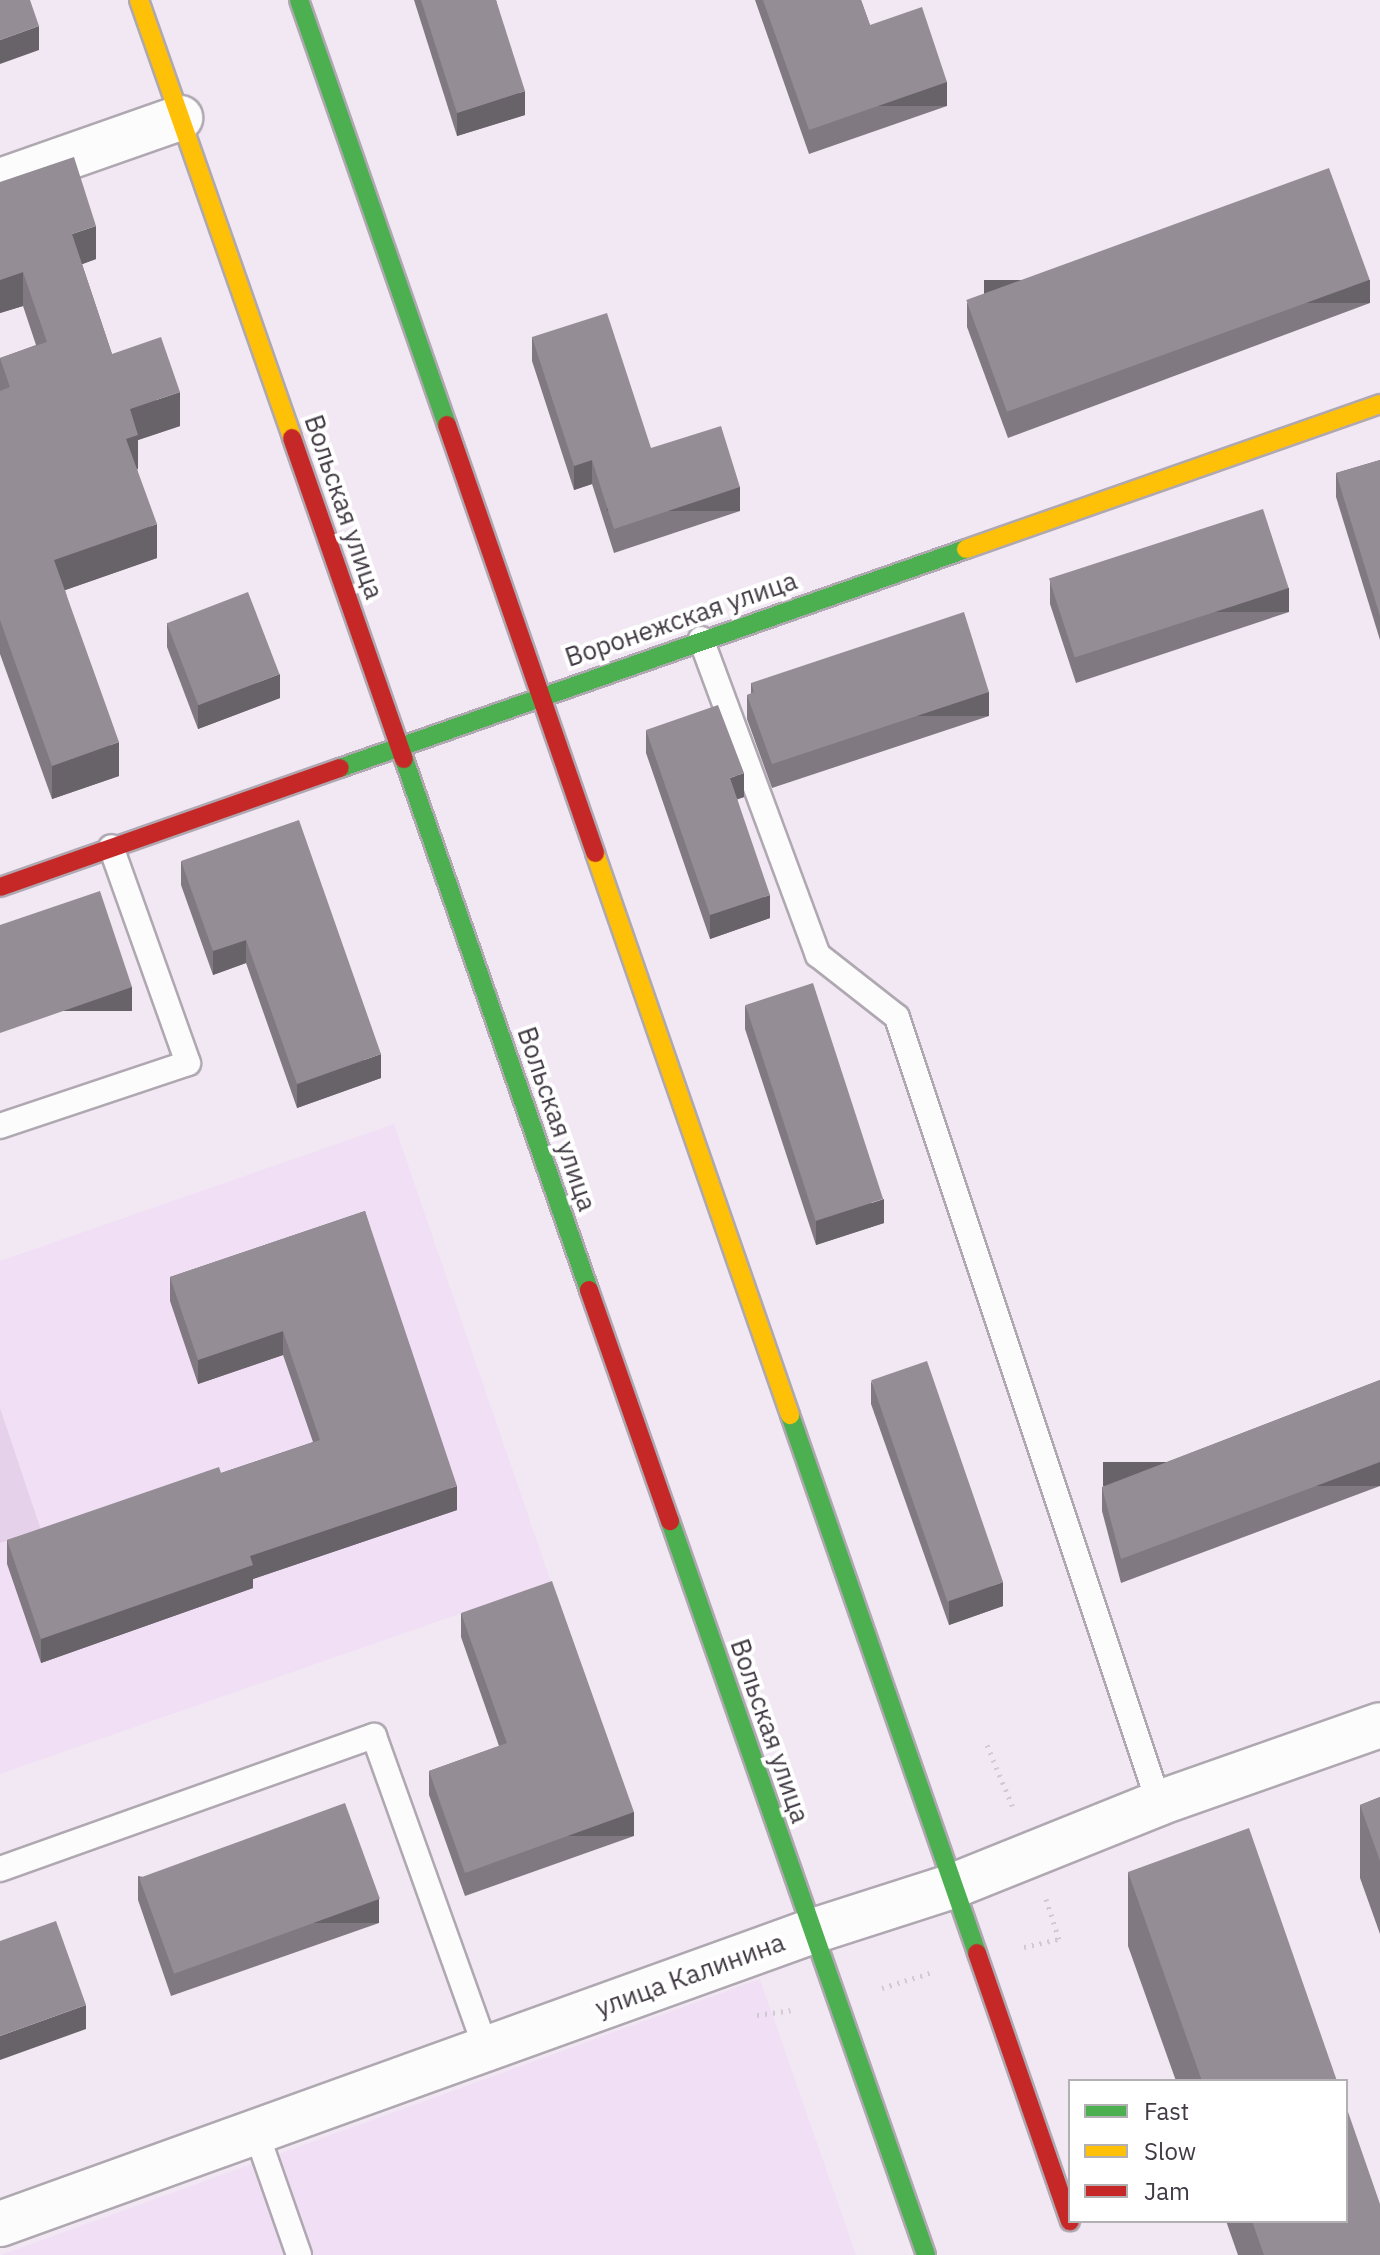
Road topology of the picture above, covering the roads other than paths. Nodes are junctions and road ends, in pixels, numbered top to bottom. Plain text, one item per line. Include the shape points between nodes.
1 (139, 0) edge
2 (299, 0) edge
3 (180, 118) junction
4 (0, 181) edge
5 (1380, 404) edge
6 (701, 639) junction
7 (541, 696) junction
8 (399, 745) junction
9 (111, 847) junction
10 (0, 887) edge
11 (0, 1126) edge
12 (1380, 1725) edge
13 (1159, 1803) junction
14 (0, 1869) edge
15 (953, 1886) junction
16 (813, 1931) junction
17 (486, 2049) junction
18 (256, 2132) junction
19 (1068, 2215) edge
20 (1071, 2223) edge
21 (0, 2224) edge
22 (1078, 2244) dead end
23 (299, 2255) edge
24 (926, 2255) edge

1 - 3 main road, Вольская улица
2 - 7 main road
3 - 4 street
3 - 8 main road, Вольская улица
5 - 6 main road, Воронежская улица
6 - 7 main road, Воронежская улица
6 - 13 lane via 818,955 897,1017
7 - 8 main road, Воронежская улица
7 - 15 main road
8 - 9 main road, Воронежская улица
8 - 16 main road, Вольская улица
9 - 10 main road, Воронежская улица
9 - 11 lane via 188,1063
12 - 13 street, улица Калинина
13 - 15 street, улица Калинина
14 - 17 lane via 374,1736
15 - 16 street, улица Калинина
15 - 19 main road
16 - 17 street, улица Калинина
16 - 24 main road, Вольская улица
17 - 18 street, улица Калинина
18 - 21 street, улица Калинина
18 - 23 lane
20 - 22 main road

